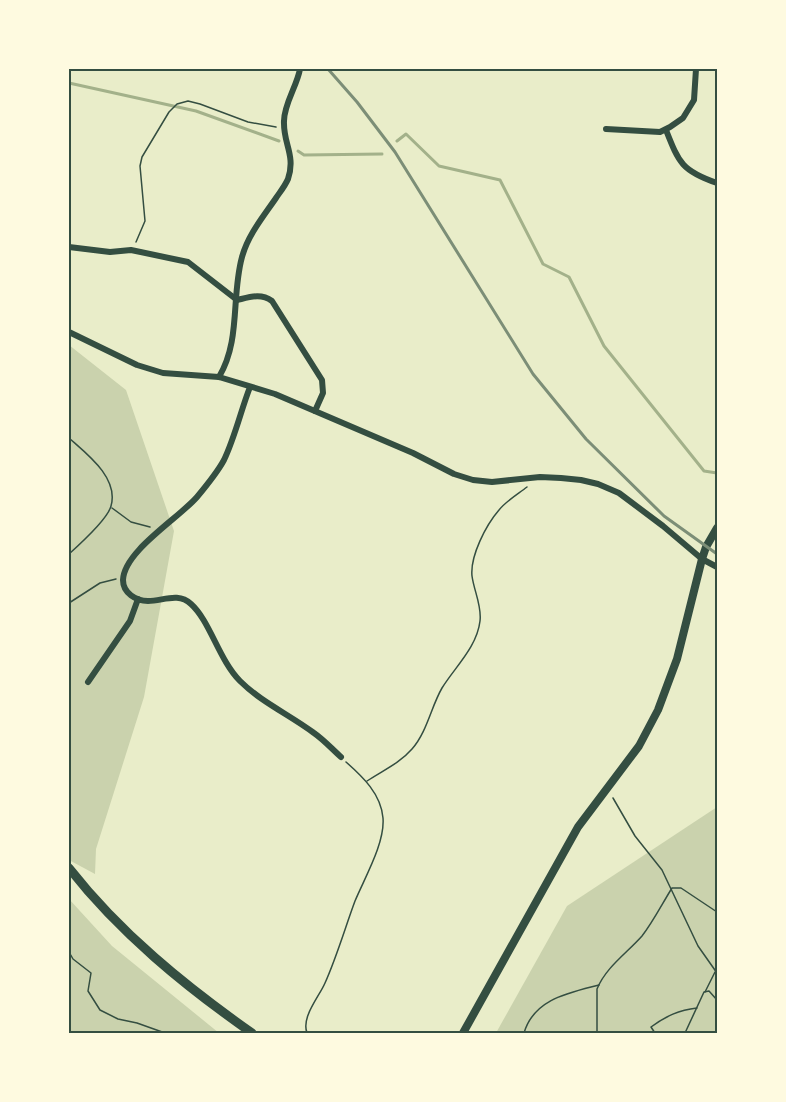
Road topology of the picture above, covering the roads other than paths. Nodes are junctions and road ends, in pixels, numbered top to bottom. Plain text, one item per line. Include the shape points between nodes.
1 (300, 69) edge
2 (696, 69) edge
3 (606, 129) dead end
4 (666, 130) junction
5 (717, 183) edge
6 (69, 247) edge
7 (237, 300) junction
8 (69, 332) edge
9 (219, 377) junction
10 (250, 387) junction
11 (315, 411) junction
12 (717, 528) edge
13 (702, 559) junction
14 (717, 567) edge
15 (138, 599) junction
16 (88, 682) dead end
17 (341, 757) road end
18 (69, 868) edge
19 (252, 1033) edge
20 (463, 1033) edge

1 - 7 street via 284,118 292,165 287,182 248,241 241,260
2 - 4 street via 694,100 683,118
3 - 4 street
4 - 5 street via 681,164
6 - 7 street via 110,252 131,250 188,262
7 - 9 street via 233,343
7 - 11 street via 256,295 272,301 322,380 323,393
8 - 9 street via 136,365 163,373
9 - 10 street
10 - 11 street
10 - 15 street via 217,471 196,498 127,567 124,586 131,597
11 - 13 street via 473,480 540,477 598,484 619,494
12 - 13 street
13 - 14 street
13 - 20 street via 677,659 658,710 639,746 556,863
15 - 16 street via 130,621
15 - 17 street via 167,597 189,602 240,681
18 - 19 main road via 137,941

